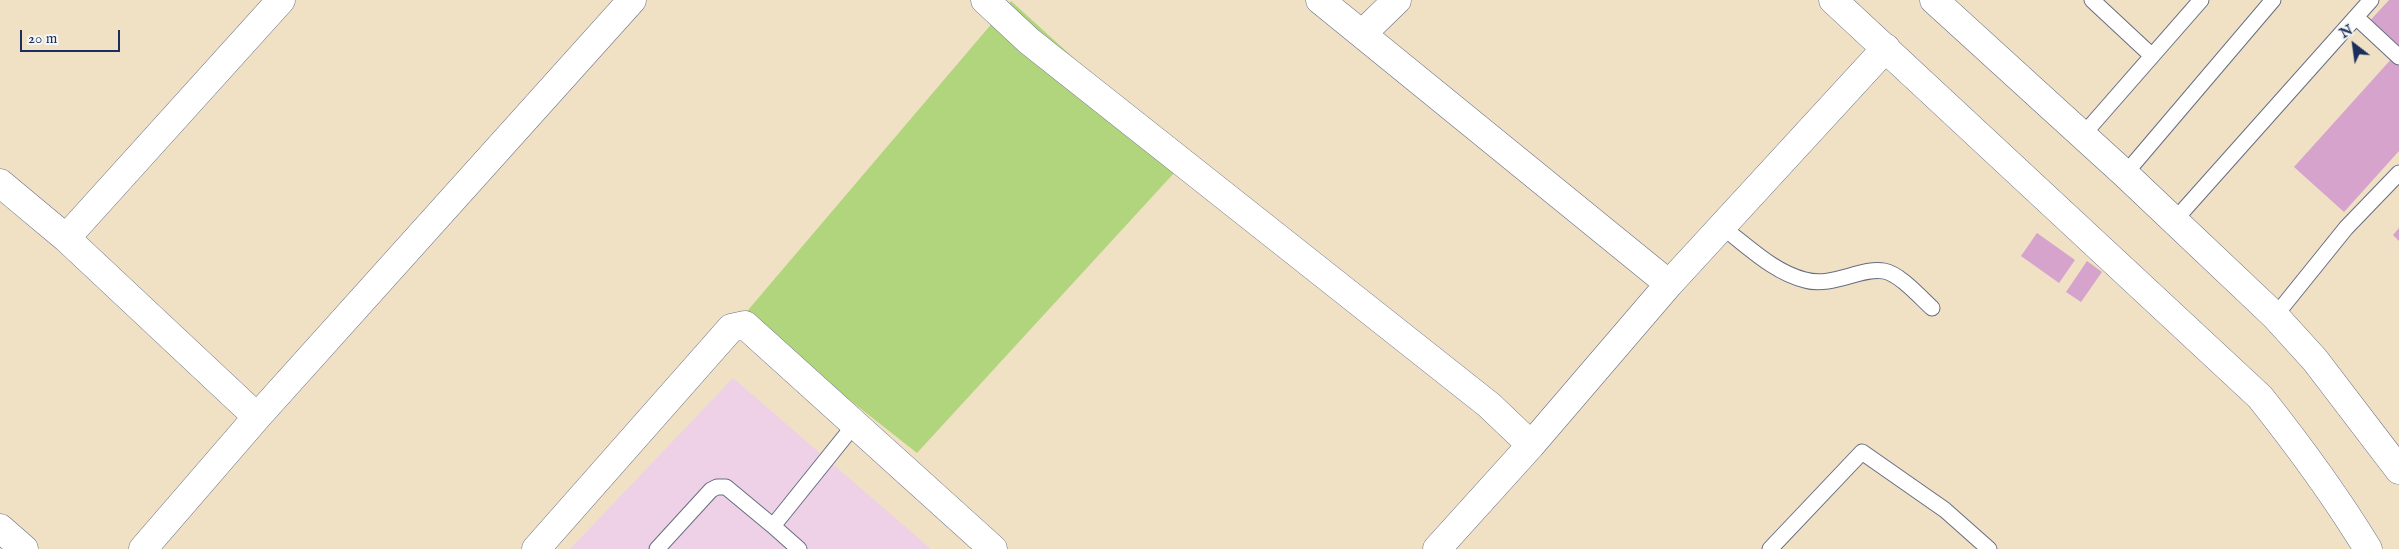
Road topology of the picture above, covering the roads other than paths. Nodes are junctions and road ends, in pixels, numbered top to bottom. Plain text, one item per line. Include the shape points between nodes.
1 (282, 0) edge
2 (632, 0) edge
3 (985, 0) edge
4 (1320, 0) edge
5 (1397, 0) edge
6 (1833, 0) edge
7 (1934, 0) edge
8 (2092, 0) edge
9 (2201, 0) edge
10 (2273, 0) edge
11 (2371, 0) edge
12 (2356, 17) junction
13 (1362, 34) junction
14 (1886, 48) junction
15 (2152, 55) junction
16 (2399, 56) edge
17 (2082, 136) junction
18 (2399, 173) edge
19 (2125, 174) junction
20 (0, 183) edge
21 (2174, 221) junction
22 (1722, 226) junction
23 (66, 238) junction
24 (1670, 284) junction
25 (1932, 308) dead end
26 (2275, 316) junction
27 (257, 416) junction
28 (855, 424) junction
29 (1531, 445) junction
30 (2399, 470) edge
31 (773, 526) junction
32 (0, 528) edge
33 (24, 549) edge
34 (143, 549) edge
35 (536, 549) edge
36 (657, 549) edge
37 (799, 549) edge
38 (993, 549) edge
39 (1437, 549) edge
40 (1770, 549) edge
41 (1989, 549) edge
42 (2368, 549) edge

1 - 23 street
2 - 27 street
3 - 29 street via 1029,41 1489,405
4 - 13 street
5 - 13 street
6 - 14 street
7 - 17 street
8 - 15 lane
9 - 15 lane
10 - 19 lane
11 - 12 lane
12 - 16 lane
12 - 21 lane
13 - 24 street
14 - 22 street
14 - 42 street via 2260,397 2328,486
15 - 17 lane
17 - 19 street
18 - 26 lane via 2346,228
19 - 21 street
20 - 23 street
21 - 26 street
22 - 24 street
22 - 25 lane via 1783,272 1807,281 1830,282 1884,271 1905,283
23 - 27 street
24 - 29 street
26 - 30 street via 2316,360
27 - 34 street
28 - 31 lane
28 - 35 street via 746,326 738,325 731,328
28 - 38 street
29 - 39 street
31 - 36 lane via 726,487 717,487 710,490
31 - 37 lane
32 - 33 street
40 - 41 lane via 1862,452 1945,510

